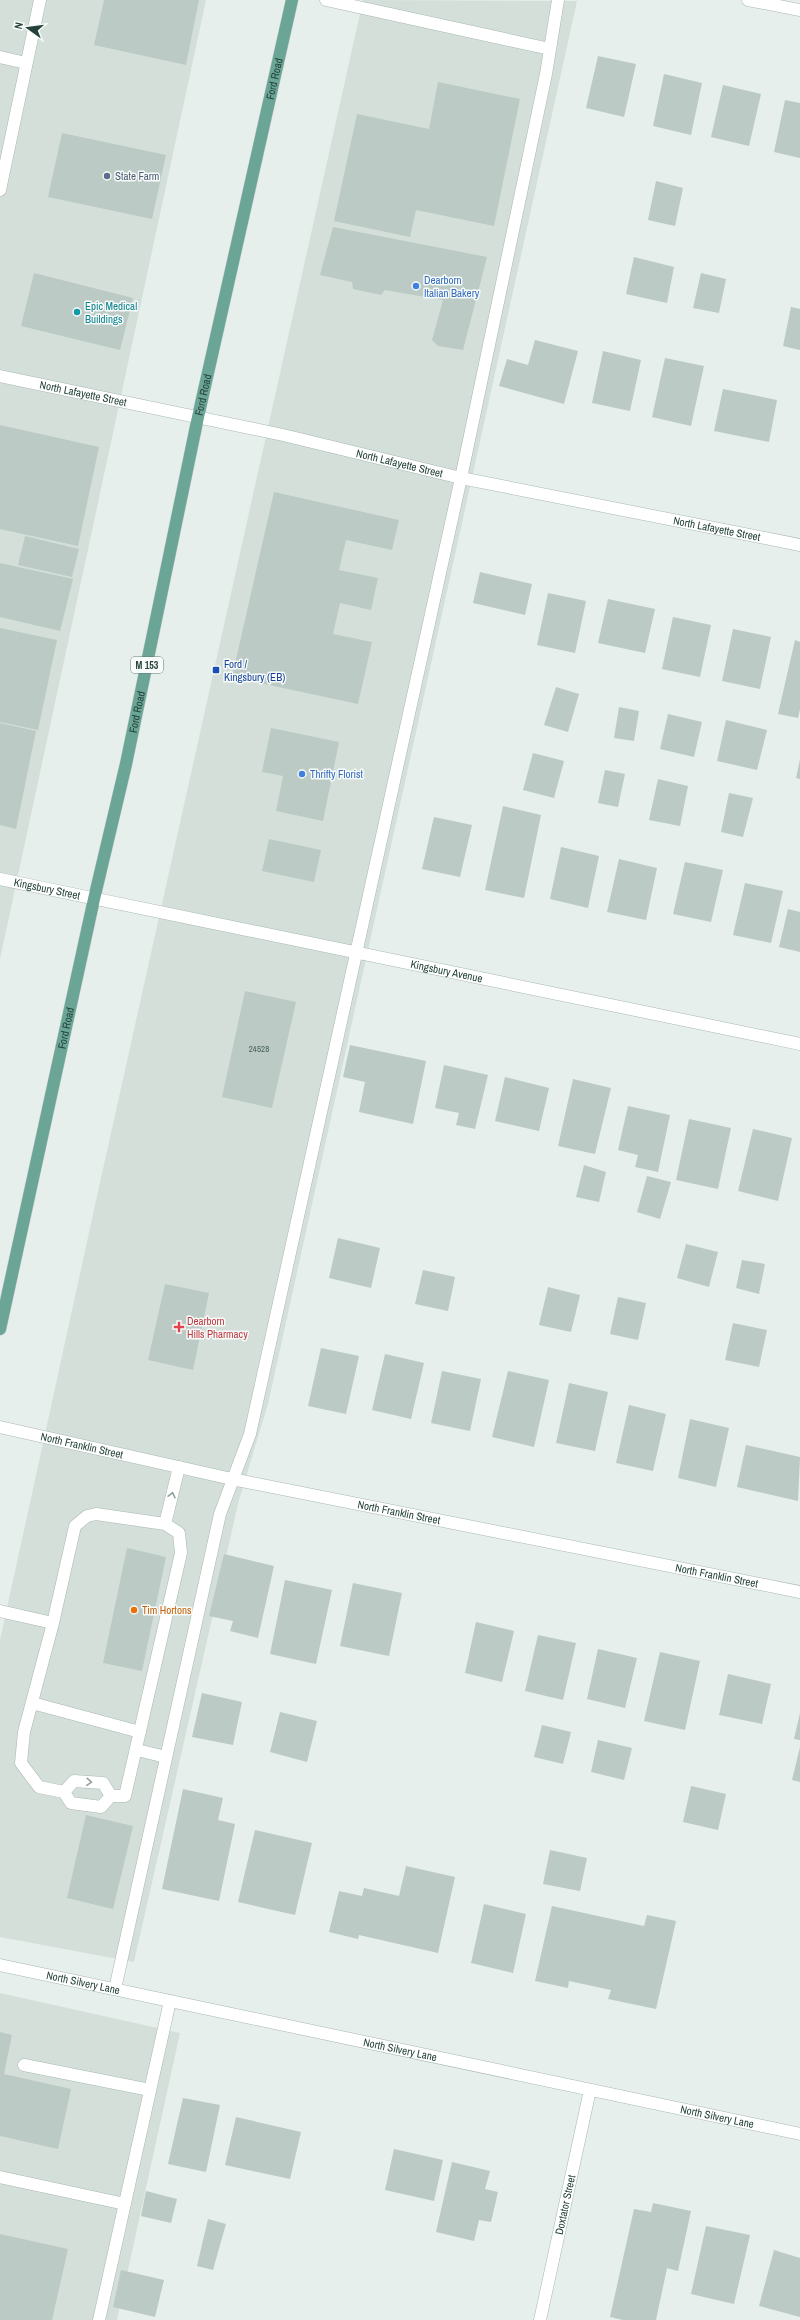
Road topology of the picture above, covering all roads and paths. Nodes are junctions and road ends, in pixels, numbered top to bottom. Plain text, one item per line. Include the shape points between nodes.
1 (40, 0) edge
2 (292, 0) edge
3 (326, 0) edge
4 (558, 0) edge
5 (748, 0) edge
6 (800, 10) edge
7 (550, 49) junction
8 (0, 57) edge
9 (26, 63) junction
10 (0, 190) edge
11 (0, 376) edge
12 (198, 417) junction
13 (461, 478) junction
14 (800, 545) edge
15 (0, 879) edge
16 (94, 899) junction
17 (354, 954) junction
18 (800, 1044) edge
19 (0, 1329) edge
20 (0, 1427) edge
21 (179, 1467) junction
22 (232, 1479) junction
23 (165, 1524) junction
24 (800, 1592) edge
25 (0, 1611) edge
26 (53, 1623) junction
27 (32, 1703) junction
28 (140, 1732) junction
29 (137, 1750) junction
30 (166, 1757) junction
31 (64, 1792) junction
32 (112, 1796) junction
33 (0, 1965) edge
34 (115, 1989) junction
35 (170, 2001) junction
36 (24, 2065) dead end
37 (150, 2090) junction
38 (590, 2090) junction
39 (800, 2134) edge
40 (0, 2177) edge
41 (125, 2204) junction
42 (99, 2320) edge
43 (540, 2320) edge

1 - 9 street
2 - 12 main road, Ford Road / M 153
3 - 7 street
4 - 7 street
5 - 6 street
7 - 13 street
8 - 9 street
9 - 10 street
11 - 12 street, North Lafayette Street
12 - 13 street, North Lafayette Street
12 - 16 main road, Ford Road / M 153 via 126,764
13 - 14 street, North Lafayette Street
13 - 17 street
15 - 16 street, Kingsbury Street
16 - 17 street, Kingsbury Avenue
16 - 19 main road, Ford Road / M 153
17 - 18 street, Kingsbury Avenue
17 - 22 street via 250,1434
20 - 21 street, North Franklin Street
21 - 22 street, North Franklin Street
23 -> 21 street
22 - 24 street, North Franklin Street
22 - 30 street via 220,1514
23 - 26 street via 96,1514 87,1516 75,1526
23 - 28 street via 179,1533 181,1553
25 - 26 street
26 - 27 street
27 - 28 street
27 - 31 street via 24,1732 21,1763 39,1787
28 - 29 street
29 - 30 street
29 - 32 street via 125,1796
30 - 34 street
31 - 32 street via 71,1803 101,1808
31 -> 32 street via 74,1781 103,1783
33 - 34 street, North Silvery Lane
34 - 35 street, North Silvery Lane
35 - 37 street
35 - 38 street, North Silvery Lane
36 - 37 street
37 - 41 street
38 - 39 street, North Silvery Lane
38 - 43 street, Doxtator Street
40 - 41 street
41 - 42 street

